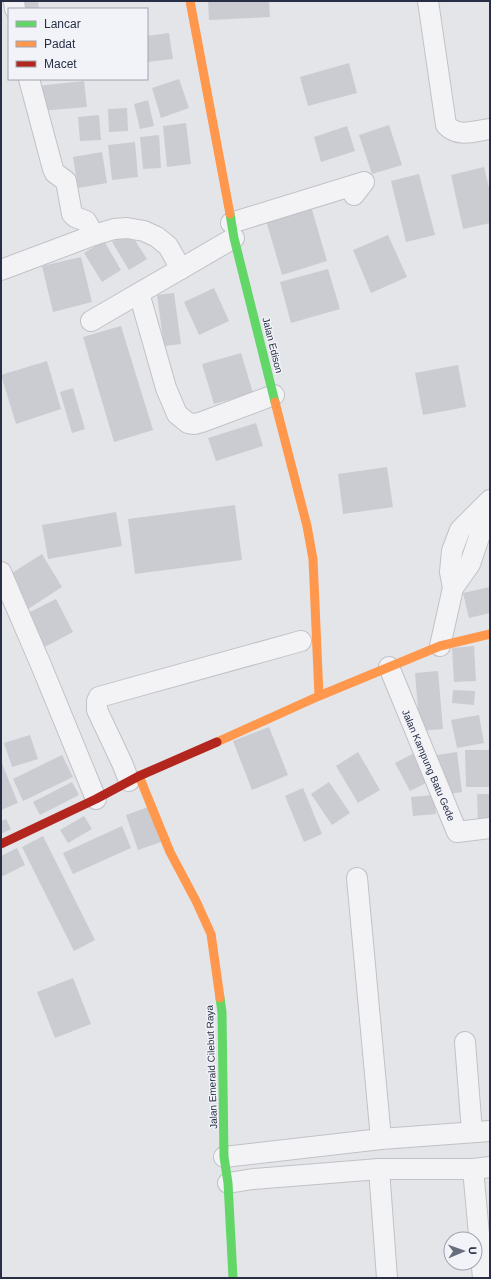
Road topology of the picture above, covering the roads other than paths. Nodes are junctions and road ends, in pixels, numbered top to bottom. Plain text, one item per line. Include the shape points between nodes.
1 (190, 1) edge
2 (428, 1) edge
3 (28, 80) edge
4 (490, 129) edge
5 (354, 195) dead end
6 (233, 231) junction
7 (94, 235) junction
8 (181, 269) junction
9 (1, 270) edge
10 (139, 294) junction
11 (91, 321) dead end
12 (274, 395) junction
13 (490, 500) edge
14 (490, 505) edge
15 (1, 572) edge
16 (453, 588) junction
17 (490, 634) edge
18 (301, 641) dead end
19 (440, 646) junction
20 (388, 667) junction
21 (319, 696) junction
22 (134, 779) junction
23 (96, 799) junction
24 (490, 828) edge
25 (1, 844) edge
26 (357, 878) dead end
27 (465, 1042) dead end
28 (481, 1132) edge
29 (382, 1139) junction
30 (224, 1157) junction
31 (379, 1168) junction
32 (482, 1168) edge
33 (228, 1183) junction
34 (233, 1278) edge
35 (387, 1278) edge
36 (483, 1278) edge

1 - 6 street, Jalan Edison
2 - 4 street via 446,125 451,130 461,133
3 - 7 street via 52,169 66,181 72,214 86,221
5 - 6 street via 364,182
6 - 8 street
6 - 12 street, Jalan Edison
7 - 8 street via 114,229 144,231 168,246
7 - 9 street
8 - 10 street
10 - 11 street
10 - 12 street via 166,388 177,414 188,423 202,422
12 - 21 street, Jalan Edison via 301,498 313,559
13 - 16 street via 460,530 452,551 450,572
14 - 16 street via 470,564
15 - 23 street
16 - 19 street
17 - 19 street
18 - 22 street via 99,697 97,710 122,763
19 - 20 street
20 - 21 street
20 - 24 street, Jalan Kampung Batu Gede via 457,832
21 - 22 street
22 - 23 street
22 - 30 street, Jalan Emerald Cilebut Raya via 210,934 222,1012
23 - 25 street
26 - 29 street
27 - 28 street
28 - 29 street
29 - 30 street
30 - 33 street, Jalan Emerald Cilebut Raya
31 - 32 street
31 - 33 street
31 - 35 street
32 - 36 street
33 - 34 street, Jalan Emerald Cilebut Raya

